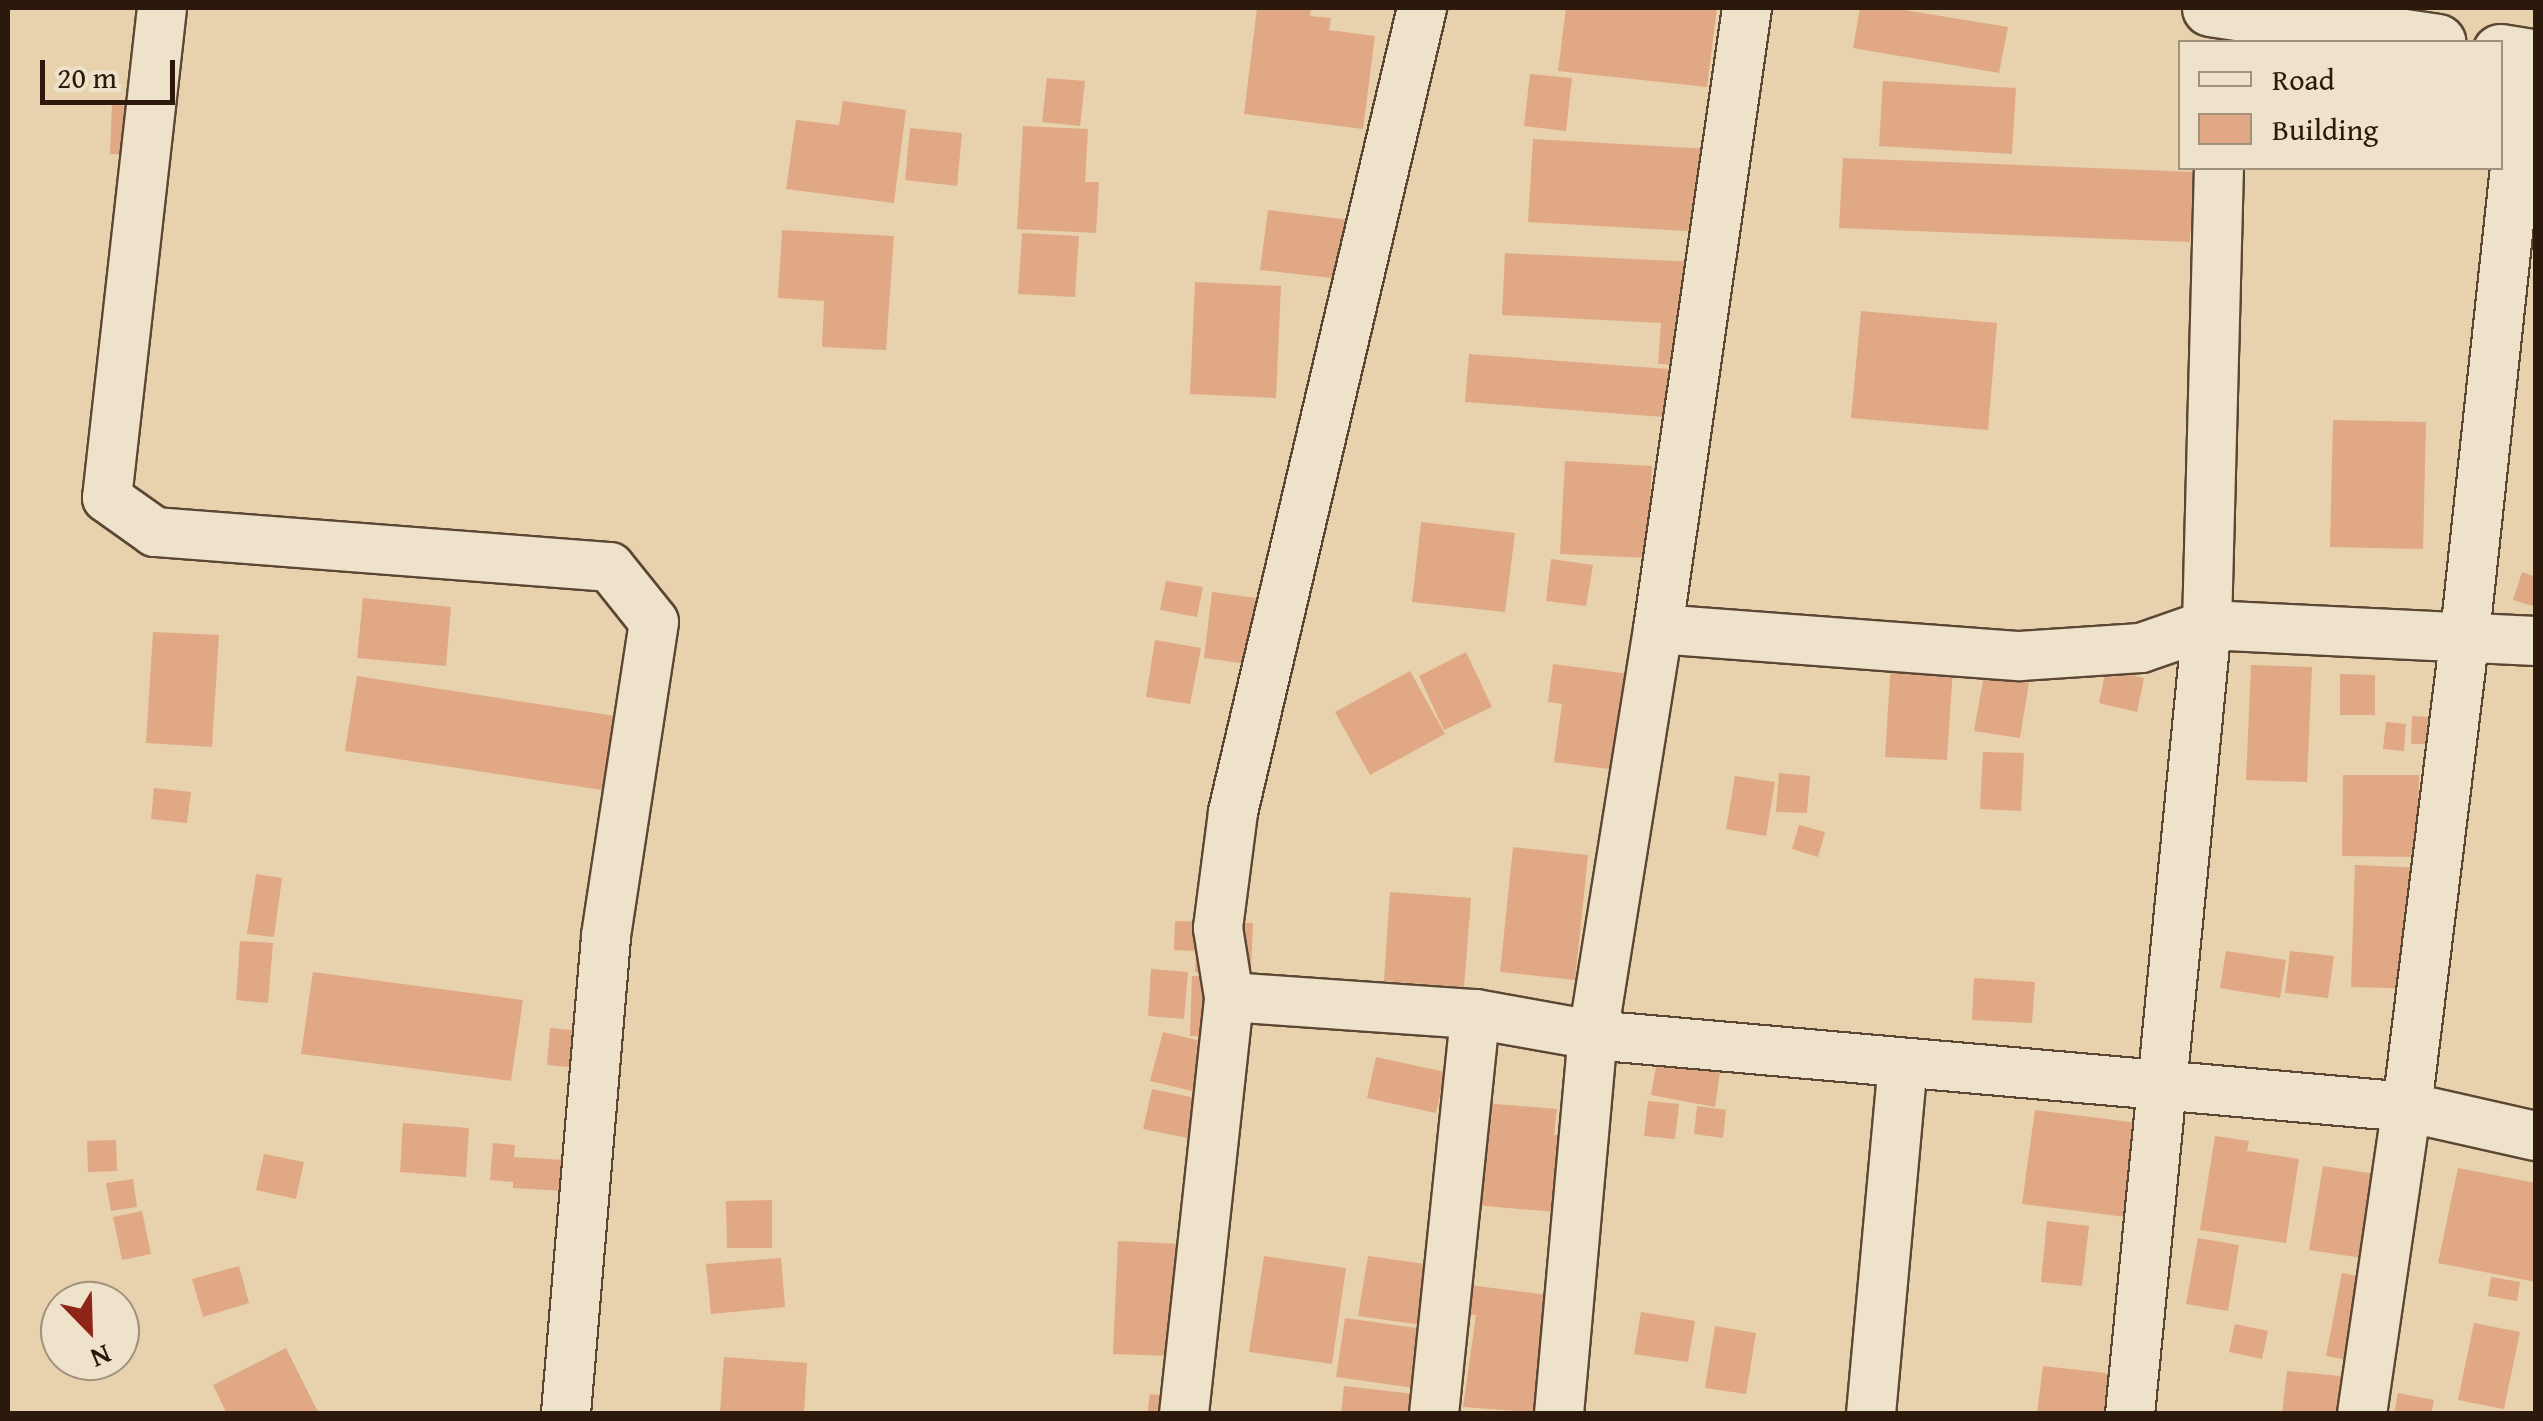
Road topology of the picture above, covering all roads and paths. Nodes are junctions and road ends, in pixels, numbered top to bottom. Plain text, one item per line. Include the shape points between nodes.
1 (162, 8) edge
2 (1422, 8) edge
3 (1748, 8) edge
4 (2218, 20) edge
5 (2417, 40) edge
6 (2521, 55) edge
7 (2219, 170) edge
8 (2207, 625) junction
9 (1658, 629) junction
10 (2465, 634) junction
11 (2536, 641) edge
12 (1229, 997) junction
13 (1475, 1014) junction
14 (1593, 1035) junction
15 (1902, 1066) junction
16 (2163, 1088) junction
17 (2408, 1107) junction
18 (2536, 1136) edge
19 (566, 1414) edge
20 (1184, 1414) edge
21 (1434, 1414) edge
22 (1559, 1414) edge
23 (1871, 1414) edge
24 (2130, 1414) edge
25 (2362, 1414) edge

1 - 19 street via 107,498 155,532 610,567 654,622 606,937
2 - 12 street via 1233,812 1218,928
3 - 9 street
4 - 5 street
6 - 10 street
7 - 8 street
8 - 9 street via 2142,648 2020,656
8 - 10 street
8 - 16 street
9 - 14 street
10 - 11 street
10 - 17 street
12 - 13 street
12 - 20 street
13 - 14 street
13 - 21 street
14 - 15 street
14 - 22 street
15 - 16 street
15 - 23 street
16 - 17 street
16 - 24 street
17 - 18 street
17 - 25 street

